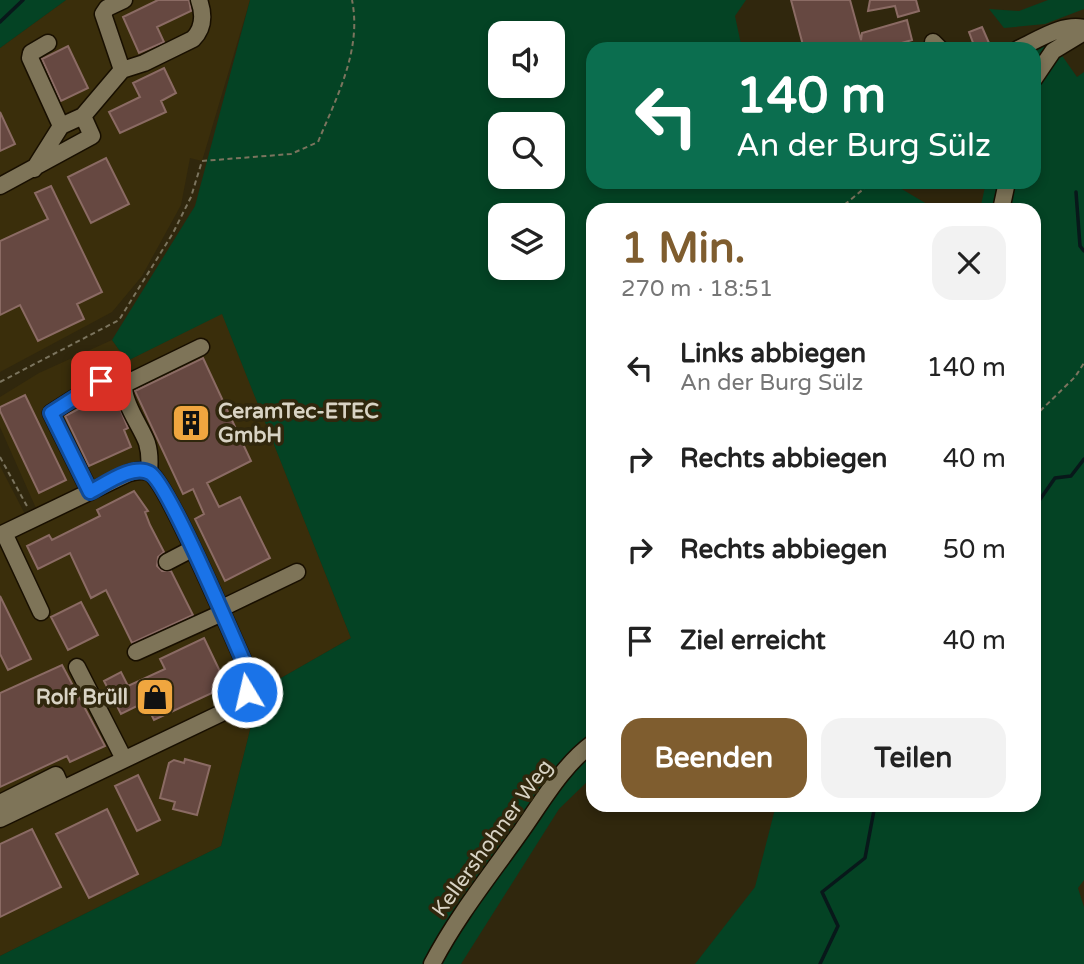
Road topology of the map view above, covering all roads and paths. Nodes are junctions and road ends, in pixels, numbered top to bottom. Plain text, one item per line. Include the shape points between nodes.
1 (124, 0) edge
2 (199, 0) edge
3 (352, 0) edge
4 (1084, 30) edge
5 (1033, 42) edge
6 (48, 43) dead end
7 (1041, 69) edge
8 (122, 70) junction
9 (83, 116) junction
10 (61, 126) junction
11 (34, 169) junction
12 (0, 186) edge
13 (864, 189) edge
14 (846, 203) edge
15 (201, 347) dead end
16 (1084, 363) edge
17 (101, 381) dead end
18 (0, 382) edge
19 (1041, 409) edge
20 (0, 457) edge
21 (149, 472) junction
22 (90, 492) junction
23 (33, 518) junction
24 (2, 534) edge
25 (192, 550) junction
26 (167, 562) dead end
27 (297, 572) dead end
28 (221, 611) junction
29 (41, 612) dead end
30 (136, 652) dead end
31 (77, 667) dead end
32 (586, 748) edge
33 (124, 759) junction
34 (62, 789) junction
35 (0, 803) edge
36 (0, 819) edge
37 (432, 964) edge

1 - 8 street via 103,14
2 - 8 street via 202,23 193,39
3 - 18 path via 357,24 350,61 318,142 291,154 202,161 173,233 119,320
4 - 5 street via 1075,26 1061,29
4 - 7 street via 1053,51
6 - 10 street via 30,58
8 - 9 street
9 - 10 street
9 - 11 street via 92,135
10 - 11 street
11 - 12 street
13 - 14 path
15 - 21 street via 125,384 124,396 146,441
16 - 19 path
17 - 22 street via 51,413
20 - 23 path
21 - 22 street via 129,473
21 - 25 street via 163,489
22 - 23 street
23 - 24 street
24 - 29 street
25 - 26 street
25 - 28 street
27 - 28 street
28 - 30 street
28 - 33 street via 247,669 247,692 230,709
31 - 33 street
32 - 37 street, Kellershohner Weg via 448,933
33 - 34 street
34 - 35 street via 56,775
34 - 36 street

